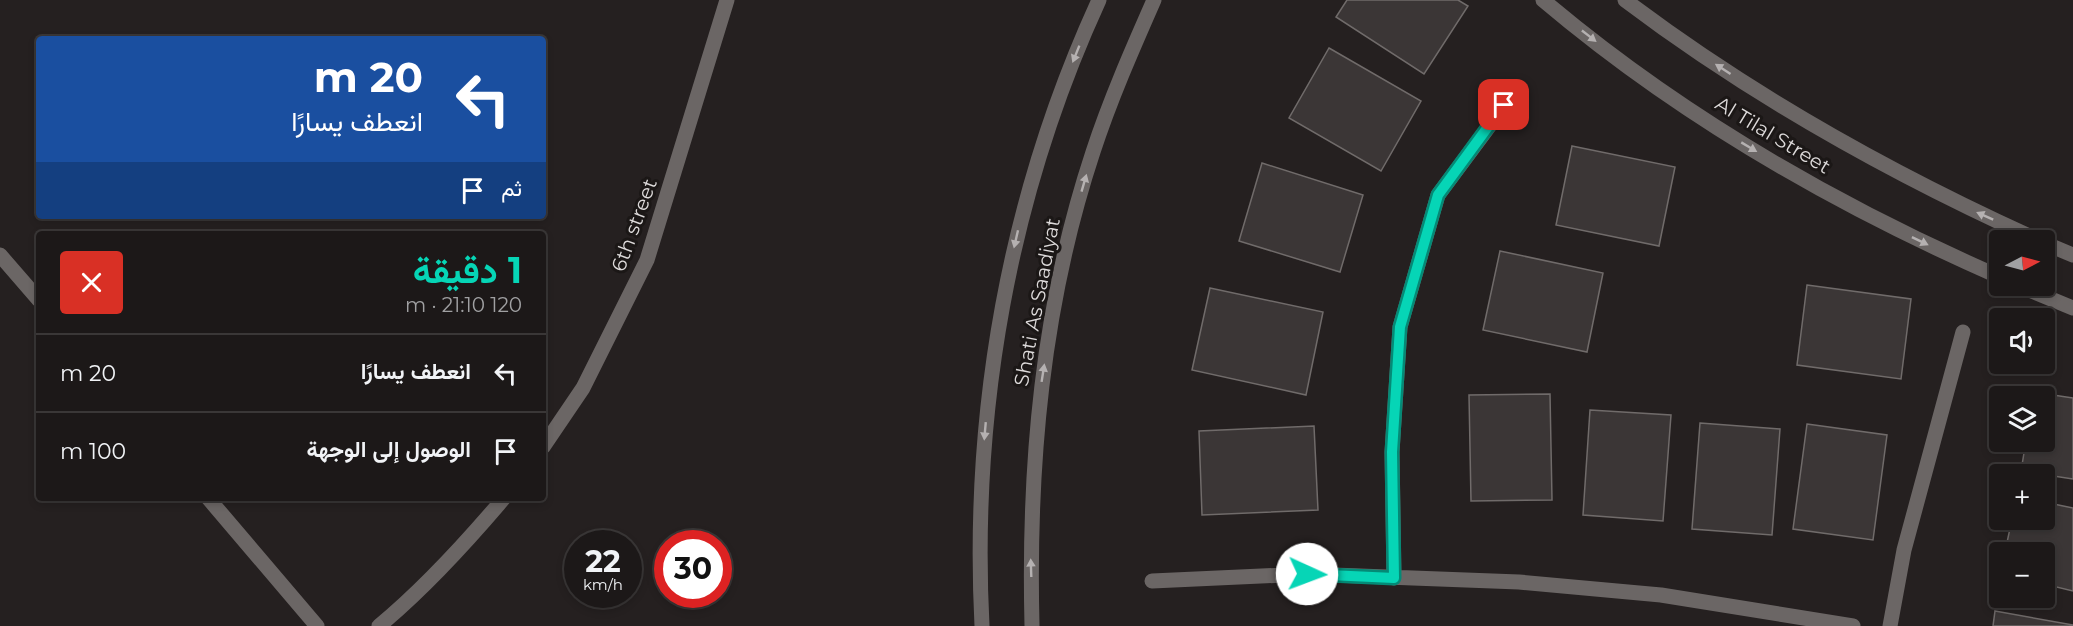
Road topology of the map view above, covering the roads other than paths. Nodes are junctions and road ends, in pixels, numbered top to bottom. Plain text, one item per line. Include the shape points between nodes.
1 (727, 0) edge
2 (1099, 0) edge
3 (1154, 0) edge
4 (1543, 0) edge
5 (1624, 0) edge
6 (1504, 105) dead end
7 (2017, 230) edge
8 (2055, 248) edge
9 (0, 255) edge
10 (2073, 255) edge
11 (1989, 273) edge
12 (2044, 296) edge
13 (36, 297) edge
14 (2073, 308) edge
15 (1963, 332) dead end
16 (546, 443) edge
17 (211, 501) edge
18 (501, 501) edge
19 (1394, 578) junction
20 (1152, 581) dead end
21 (317, 626) edge
22 (379, 626) edge
23 (982, 626) edge
24 (1032, 626) edge
25 (1853, 626) edge
26 (1890, 626) edge

1 - 16 street, 6th street via 648,260 583,388
2 -> 23 street, Shati As Saadiyat via 1038,159 1004,294 984,433 980,503
24 -> 3 street, Shati As Saadiyat via 1033,468 1052,310 1093,152
4 -> 11 street, Al Tilal Street via 1614,56 1745,144 1882,222
7 -> 5 street, Al Tilal Street via 1922,185 1770,100
6 - 19 street via 1438,195 1400,327 1392,452
8 - 10 street
9 - 13 street
12 - 14 street
15 - 26 street via 1904,550
17 - 21 street
18 - 22 street via 469,539
19 - 20 street via 1307,574
19 - 25 street via 1519,582 1661,595

